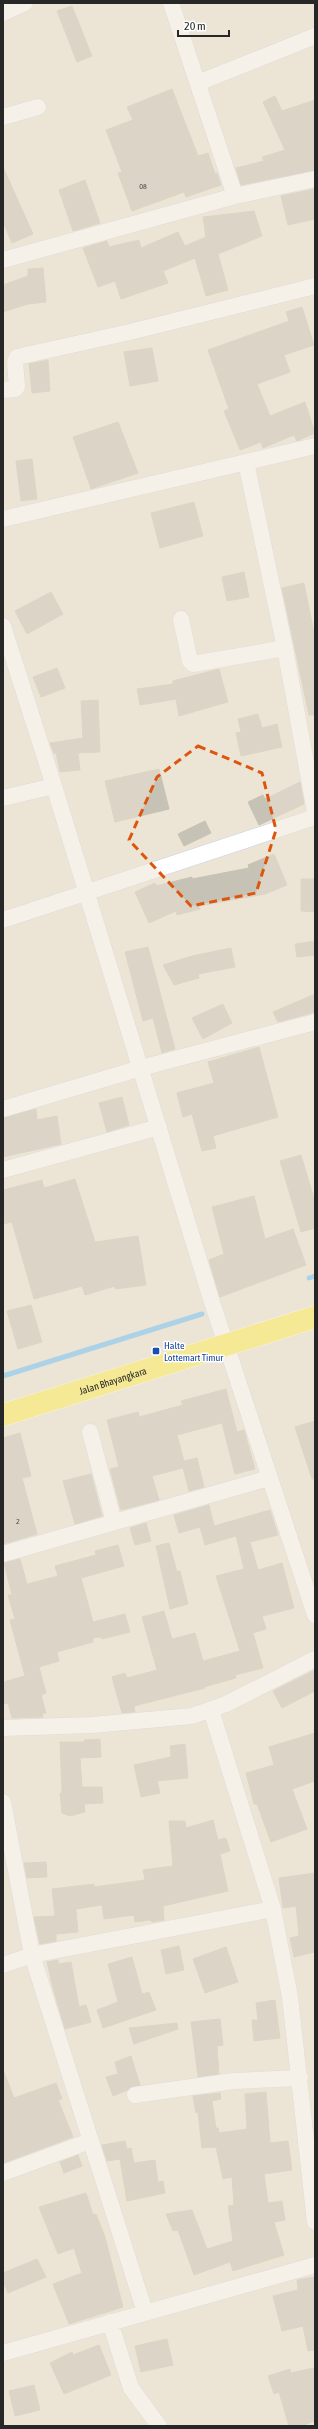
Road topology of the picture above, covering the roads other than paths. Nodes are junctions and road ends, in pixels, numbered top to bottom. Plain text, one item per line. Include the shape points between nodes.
1 (171, 3) edge
2 (315, 36) edge
3 (198, 83) junction
4 (38, 107) dead end
5 (3, 118) edge
6 (315, 179) edge
7 (235, 196) junction
8 (3, 260) edge
9 (315, 286) edge
10 (3, 390) edge
11 (315, 446) edge
12 (246, 462) junction
13 (3, 519) edge
14 (181, 619) dead end
15 (3, 626) edge
16 (285, 648) junction
17 (54, 786) junction
18 (3, 798) edge
19 (315, 812) edge
20 (315, 817) edge
21 (86, 892) junction
22 (3, 920) edge
23 (315, 1022) edge
24 (141, 1068) junction
25 (3, 1109) edge
26 (159, 1127) junction
27 (3, 1170) edge
28 (315, 1317) edge
29 (226, 1345) junction
30 (3, 1415) edge
31 (90, 1432) dead end
32 (269, 1478) junction
33 (114, 1522) junction
34 (3, 1554) edge
35 (315, 1615) edge
36 (315, 1659) edge
37 (211, 1710) junction
38 (3, 1728) edge
39 (3, 1802) edge
40 (273, 1910) junction
41 (32, 1955) junction
42 (3, 1965) edge
43 (300, 2078) junction
44 (135, 2095) dead end
45 (90, 2141) junction
46 (3, 2173) edge
47 (315, 2222) edge
48 (315, 2265) edge
49 (145, 2312) junction
50 (110, 2322) junction
51 (3, 2353) edge
52 (159, 2426) edge

1 - 3 street
2 - 3 street
3 - 7 street
4 - 5 street
6 - 7 street
7 - 8 street
9 - 10 street via 17,357 17,387
11 - 12 street
12 - 13 street
12 - 16 street
14 - 16 street via 190,661 193,664
15 - 17 street
16 - 19 street
17 - 18 street
17 - 21 street
20 - 21 street
21 - 22 street
21 - 24 street
23 - 24 street
24 - 25 street
24 - 26 street
26 - 27 street
26 - 29 street
28 - 29 main road, Jalan Bhayangkara
29 - 30 main road, Jalan Bhayangkara
29 - 32 street
31 - 33 street
32 - 33 street
32 - 35 street
33 - 34 street
36 - 37 street
37 - 38 street via 176,1719
37 - 40 street
39 - 41 street
40 - 41 street
40 - 43 street via 290,1997
41 - 42 street
41 - 45 street
43 - 44 street via 234,2081
43 - 47 street
45 - 46 street
45 - 49 street
48 - 49 street
49 - 50 street
50 - 51 street
50 - 52 street via 130,2388

